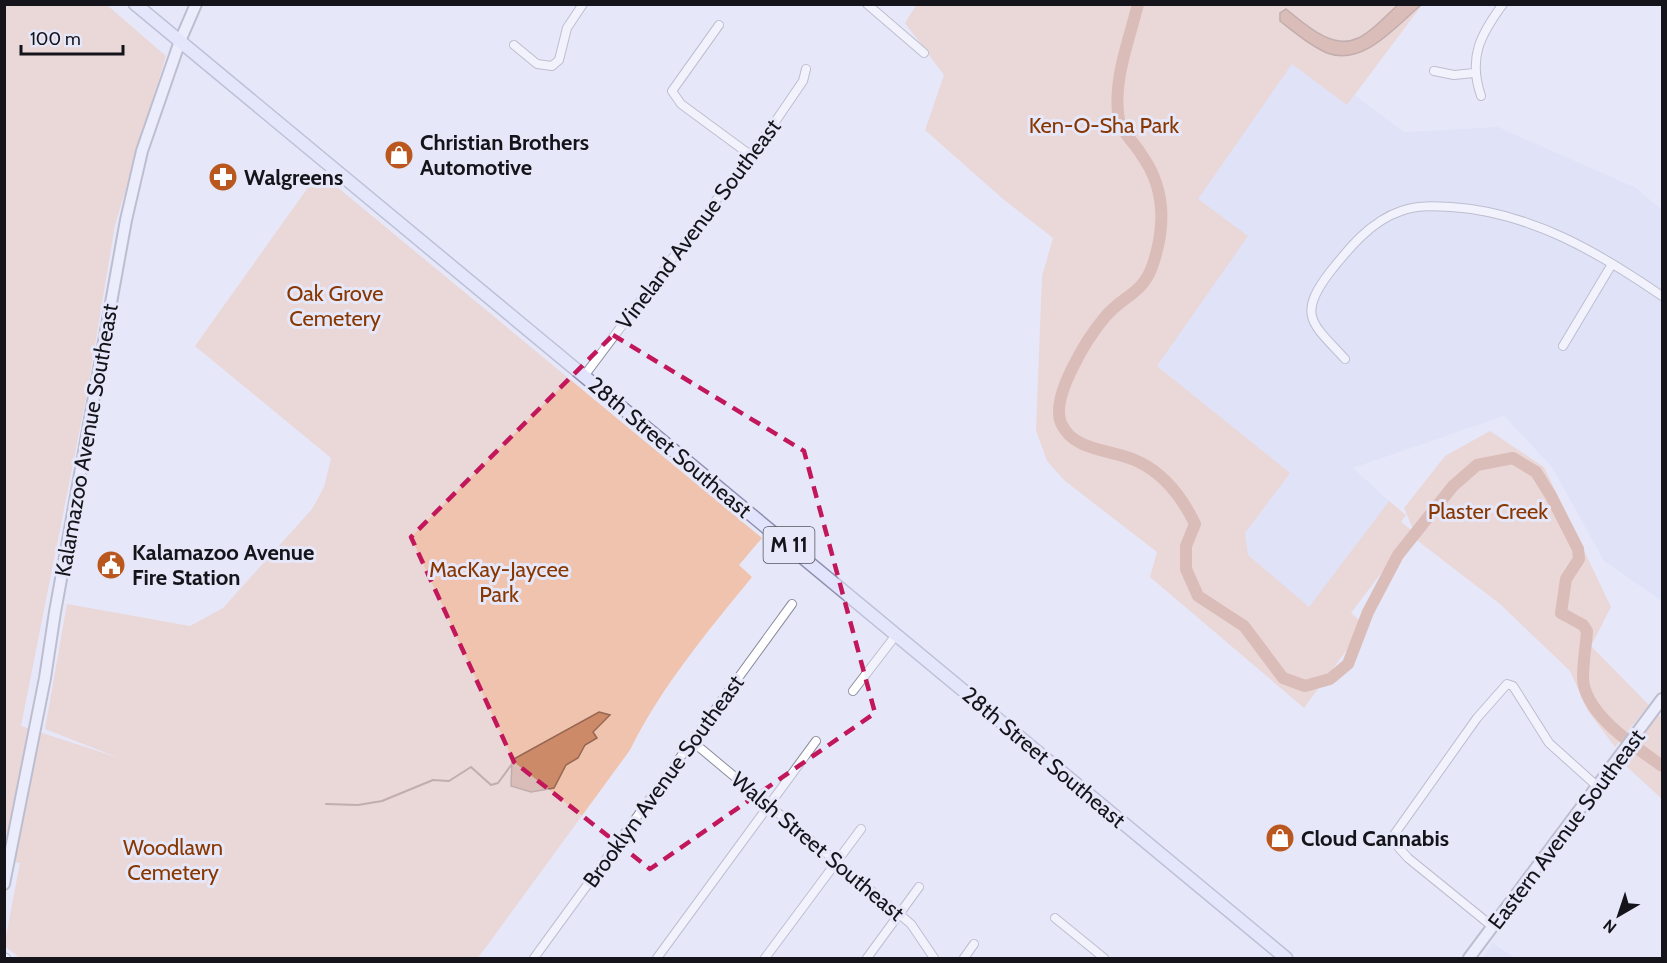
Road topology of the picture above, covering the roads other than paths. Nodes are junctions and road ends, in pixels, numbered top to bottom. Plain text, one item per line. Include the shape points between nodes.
1 (135, 4) edge
2 (196, 4) edge
3 (583, 4) edge
4 (867, 4) edge
5 (1503, 4) edge
6 (719, 25) dead end
7 (180, 41) junction
8 (514, 45) dead end
9 (924, 53) dead end
10 (806, 69) dead end
11 (1434, 70) dead end
12 (1474, 73) junction
13 (1481, 96) dead end
14 (749, 154) junction
15 (1612, 264) junction
16 (1662, 296) edge
17 (1563, 346) dead end
18 (1345, 359) dead end
19 (584, 376) junction
20 (792, 604) dead end
21 (897, 635) junction
22 (853, 691) dead end
23 (1662, 699) edge
24 (816, 741) dead end
25 (693, 742) junction
26 (1598, 787) junction
27 (770, 804) junction
28 (861, 829) dead end
29 (836, 861) junction
30 (4, 884) edge
31 (919, 887) dead end
32 (900, 914) junction
33 (1055, 918) dead end
34 (1493, 927) junction
35 (974, 944) dead end
36 (534, 958) edge
37 (657, 958) edge
38 (765, 958) edge
39 (867, 958) edge
40 (934, 958) edge
41 (964, 958) edge
42 (1104, 958) edge
43 (1286, 958) edge
44 (1469, 958) edge

1 - 7 main road, 28th Street Southeast / M 11
2 - 7 main road, Kalamazoo Avenue Southeast
3 - 8 street via 567,28 559,60 552,66 537,64
4 - 9 street
5 - 12 street via 1477,49
6 - 14 street via 672,91 681,104
7 - 19 main road, 28th Street Southeast / M 11
7 - 30 main road, Kalamazoo Avenue Southeast via 142,152 126,220 45,678
10 - 14 street, Vineland Avenue Southeast via 803,81
11 - 12 street via 1454,75
12 - 13 street
14 - 19 street, Vineland Avenue Southeast
15 - 16 street
15 - 17 street
15 - 18 street via 1574,241 1519,219 1429,206 1401,211 1371,227 1342,257 1311,302 1311,316 1317,328
19 - 21 main road, 28th Street Southeast / M 11
20 - 25 street, Brooklyn Avenue Southeast
21 - 22 street
21 - 43 main road, 28th Street Southeast / M 11
23 - 26 main road, Eastern Avenue Southeast
24 - 27 street
25 - 27 street, Walsh Street Southeast
25 - 36 street, Brooklyn Avenue Southeast
26 - 34 main road, Eastern Avenue Southeast
26 - 34 street via 1549,743 1513,686 1507,684 1476,718 1391,840
27 - 29 street, Walsh Street Southeast
27 - 37 street
28 - 29 street
29 - 32 street, Walsh Street Southeast
29 - 38 street
31 - 32 street
32 - 39 street
32 - 40 street, Walsh Street Southeast via 919,933
33 - 42 street
34 - 44 main road, Eastern Avenue Southeast
35 - 41 street

